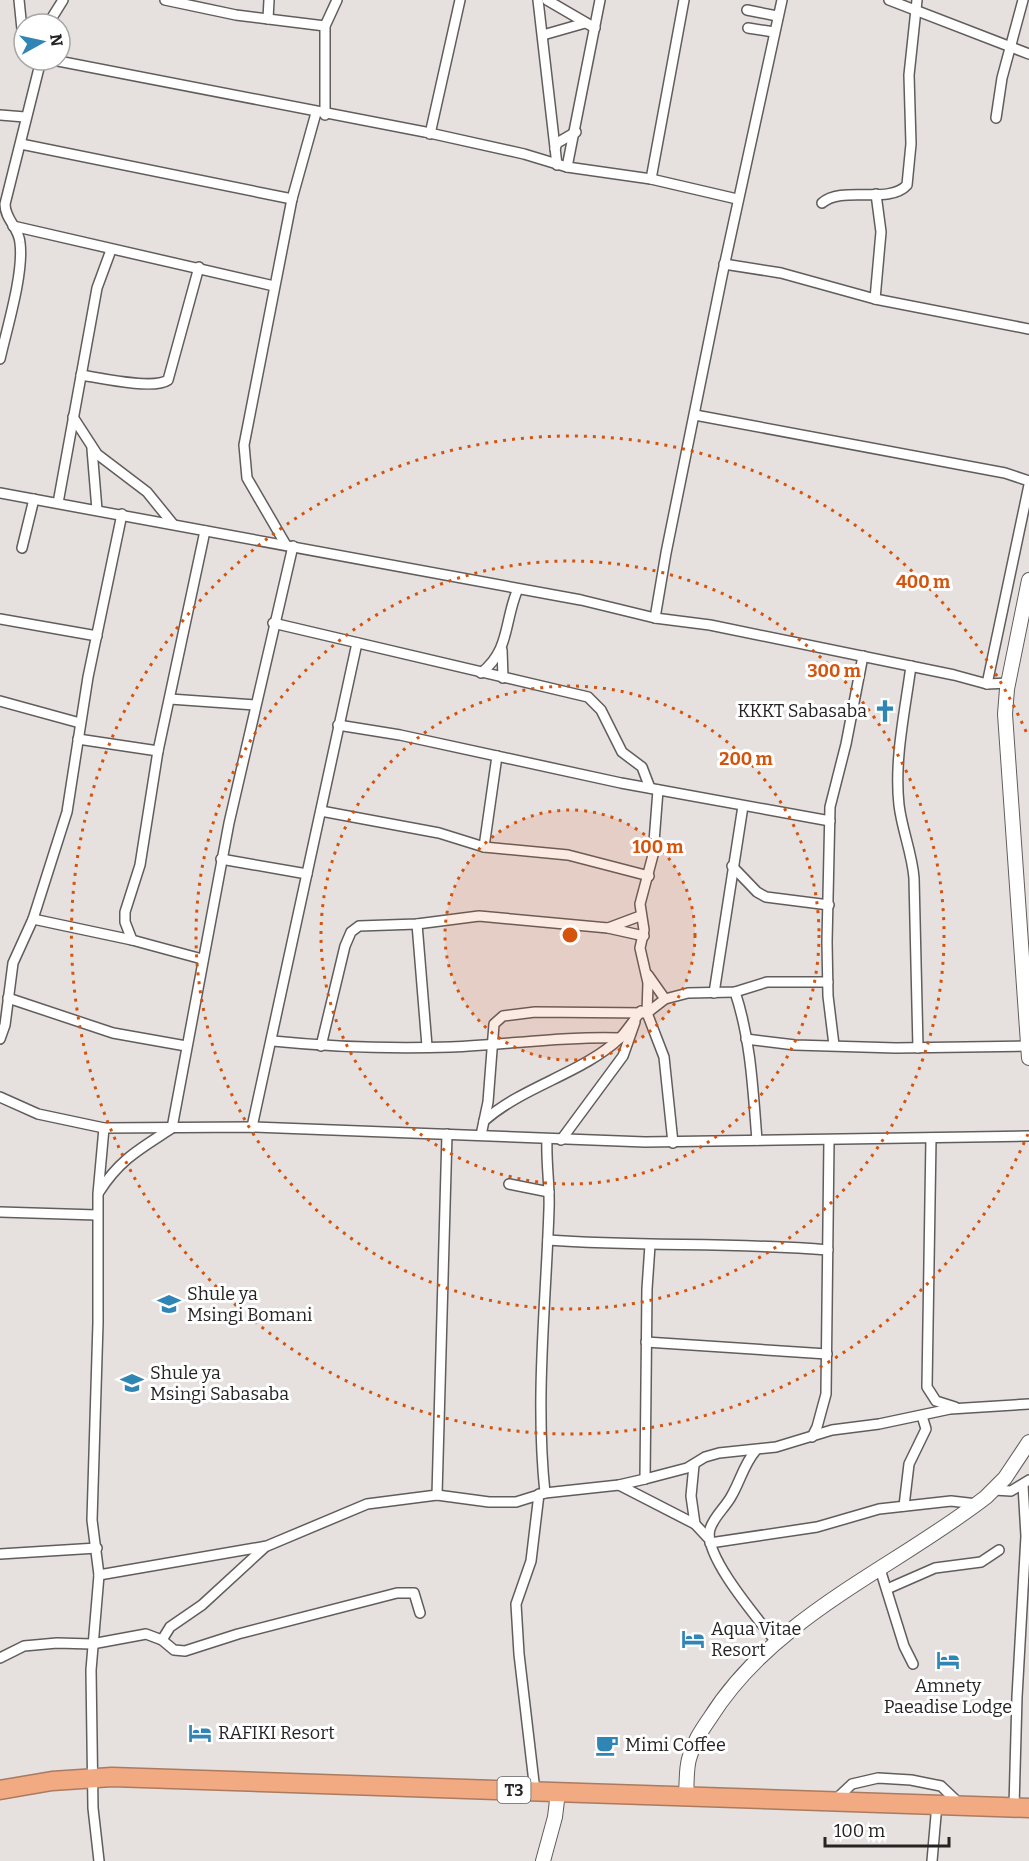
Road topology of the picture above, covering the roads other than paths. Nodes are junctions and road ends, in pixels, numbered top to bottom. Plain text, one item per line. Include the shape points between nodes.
1 (165, 0) edge
2 (269, 0) edge
3 (338, 0) edge
4 (460, 0) edge
5 (538, 0) edge
6 (547, 0) edge
7 (600, 0) edge
8 (685, 0) edge
9 (782, 0) edge
10 (888, 0) edge
11 (1023, 0) edge
12 (917, 5) edge
13 (747, 10) dead end
14 (777, 16) junction
15 (268, 19) junction
16 (585, 23) junction
17 (325, 26) junction
18 (595, 28) junction
19 (748, 28) dead end
20 (774, 32) junction
21 (543, 35) junction
22 (1012, 47) junction
23 (1029, 54) edge
24 (72, 64) edge
25 (38, 72) edge
26 (321, 114) junction
27 (0, 115) edge
28 (25, 117) junction
29 (996, 118) dead end
30 (576, 132) junction
31 (430, 134) junction
32 (21, 144) junction
33 (555, 149) junction
34 (562, 166) junction
35 (651, 179) junction
36 (876, 194) junction
37 (292, 199) junction
38 (737, 199) junction
39 (822, 203) dead end
40 (14, 226) junction
41 (111, 250) junction
42 (724, 264) junction
43 (199, 267) junction
44 (274, 286) junction
45 (875, 299) junction
46 (1029, 329) edge
47 (0, 359) edge
48 (81, 375) junction
49 (695, 415) junction
50 (73, 417) junction
51 (92, 449) junction
52 (1029, 483) edge
53 (0, 493) edge
54 (34, 499) junction
55 (58, 503) junction
56 (97, 510) junction
57 (122, 514) junction
58 (173, 524) junction
59 (205, 531) junction
60 (289, 545) junction
61 (22, 548) dead end
62 (1029, 580) edge
63 (517, 591) junction
64 (656, 618) junction
65 (0, 619) edge
66 (273, 623) junction
67 (96, 636) junction
68 (357, 643) junction
69 (502, 650) junction
70 (863, 656) junction
71 (911, 666) junction
72 (481, 673) junction
73 (503, 678) junction
74 (1008, 683) junction
75 (987, 684) junction
76 (170, 699) junction
77 (0, 703) edge
78 (255, 705) junction
79 (80, 723) junction
80 (338, 725) junction
81 (78, 739) junction
82 (158, 751) junction
83 (497, 756) junction
84 (654, 789) junction
85 (743, 806) junction
86 (321, 811) junction
87 (830, 821) junction
88 (484, 847) junction
89 (221, 859) junction
90 (732, 867) junction
91 (307, 874) junction
92 (649, 876) junction
93 (829, 905) junction
94 (640, 916) junction
95 (33, 919) junction
96 (417, 924) junction
97 (608, 928) junction
98 (644, 936) junction
99 (132, 940) junction
100 (202, 959) junction
101 (646, 974) junction
102 (828, 982) junction
103 (735, 992) junction
104 (714, 993) junction
105 (8, 998) junction
106 (665, 999) junction
107 (642, 1014) junction
108 (620, 1038) junction
109 (0, 1039) edge
110 (746, 1039) junction
111 (273, 1041) junction
112 (491, 1044) junction
113 (834, 1045) junction
114 (186, 1046) junction
115 (321, 1046) junction
116 (427, 1046) junction
117 (918, 1048) junction
118 (1029, 1052) edge
119 (0, 1097) edge
120 (484, 1121) junction
121 (252, 1127) junction
122 (104, 1128) junction
123 (172, 1128) junction
124 (447, 1134) junction
125 (481, 1135) junction
126 (1029, 1136) edge
127 (931, 1138) junction
128 (548, 1140) junction
129 (561, 1140) junction
130 (757, 1140) junction
131 (829, 1140) junction
132 (673, 1143) junction
133 (509, 1184) dead end
134 (549, 1192) junction
135 (98, 1194) junction
136 (0, 1212) edge
137 (98, 1215) junction
138 (548, 1240) junction
139 (650, 1245) junction
140 (828, 1250) junction
141 (646, 1342) junction
142 (827, 1354) junction
143 (1029, 1404) edge
144 (969, 1409) junction
145 (922, 1416) junction
146 (812, 1437) junction
147 (1029, 1442) edge
148 (756, 1450) junction
149 (694, 1465) junction
150 (645, 1479) junction
151 (1026, 1483) edge
152 (619, 1485) junction
153 (994, 1490) junction
154 (542, 1493) junction
155 (437, 1495) junction
156 (977, 1504) junction
157 (904, 1506) junction
158 (695, 1524) junction
159 (709, 1540) junction
160 (267, 1546) junction
161 (97, 1548) junction
162 (999, 1550) dead end
163 (0, 1554) edge
164 (880, 1569) junction
165 (99, 1575) junction
166 (887, 1589) junction
167 (420, 1613) dead end
168 (162, 1640) junction
169 (776, 1642) junction
170 (92, 1644) junction
171 (0, 1658) edge
172 (913, 1664) dead end
173 (93, 1777) junction
174 (0, 1790) edge
175 (535, 1791) junction
176 (558, 1792) junction
177 (686, 1795) junction
178 (834, 1801) junction
179 (937, 1804) junction
180 (962, 1805) junction
181 (1022, 1808) edge
182 (99, 1861) edge
183 (543, 1861) edge
184 (932, 1861) edge

1 - 15 street via 202,10
2 - 15 street
3 - 17 street
4 - 31 street
5 - 21 street
6 - 16 street
7 - 18 street
8 - 35 street
9 - 14 street
10 - 12 street
11 - 22 street
12 - 22 street
12 - 36 street via 909,75 909,179 904,188
13 - 14 street
14 - 20 street
15 - 17 street
16 - 18 street
16 - 21 street
17 - 26 street
18 - 30 street
19 - 20 street
20 - 38 street
21 - 33 street
22 - 23 street
22 - 29 street
24 - 26 street
25 - 28 street
26 - 31 street
26 - 37 street
27 - 28 street
28 - 32 street
30 - 33 street via 557,143
30 - 34 street
31 - 34 street
32 - 37 street
32 - 40 street via 4,204 7,219
33 - 34 street
34 - 35 street
35 - 38 street
36 - 39 street via 844,195
36 - 45 street via 881,232
37 - 44 street
38 - 42 street
40 - 41 street
40 - 47 street via 20,241 19,269
41 - 43 street
41 - 48 street via 97,288
42 - 45 street via 781,273
42 - 49 street
43 - 44 street
43 - 48 street via 168,380 151,384
44 - 60 street via 243,453 247,478 256,496
45 - 46 street
48 - 50 street
49 - 52 street via 1005,473
49 - 64 street
50 - 51 street
50 - 55 street
51 - 56 street
51 - 58 street via 147,492
52 - 75 street
53 - 54 street
54 - 55 street
54 - 61 street
55 - 56 street
56 - 57 street
57 - 58 street
57 - 67 street
58 - 59 street
59 - 60 street
59 - 76 street
60 - 63 street
60 - 66 street
62 - 74 main road
63 - 64 street via 581,600
63 - 69 street
64 - 70 street
65 - 67 street
66 - 68 street
66 - 78 street
67 - 79 street
68 - 72 street
68 - 80 street
69 - 72 street
69 - 73 street
70 - 71 street
70 - 87 street
71 - 75 street
71 - 117 street via 898,784 914,878
72 - 73 street
73 - 84 street via 594,701 622,752 642,767
74 - 75 street
74 - 118 main road via 1005,714
76 - 78 street
76 - 82 street
77 - 79 street
78 - 89 street
79 - 81 street
80 - 83 street
80 - 86 street
81 - 82 street
81 - 95 street via 67,812
82 - 99 street via 140,866 125,912
83 - 84 street
83 - 88 street
84 - 85 street
84 - 92 street
85 - 87 street
85 - 90 street
86 - 88 street via 439,833
86 - 91 street
87 - 93 street
88 - 92 street via 568,855
89 - 91 street
89 - 100 street
90 - 93 street via 766,897
90 - 104 street
91 - 111 street
92 - 94 street
93 - 102 street
94 - 97 street
94 - 98 street
95 - 99 street
95 - 105 street via 13,963
96 - 97 street via 491,916
96 - 115 street via 359,926 351,932
96 - 116 street
97 - 98 street
98 - 101 street via 640,948
99 - 100 street
100 - 114 street
101 - 106 street
101 - 107 street
102 - 103 street via 761,982
102 - 113 street
103 - 104 street
103 - 110 street
104 - 106 street via 696,992
105 - 109 street
105 - 114 street via 113,1033
106 - 107 street
107 - 108 street
107 - 112 street via 535,1012 503,1016 494,1024
107 - 129 street via 623,1056
107 - 132 street via 664,1057
108 - 112 street
108 - 120 street via 540,1087 506,1102
110 - 113 street
110 - 130 street
111 - 115 street
111 - 121 street
112 - 116 street
112 - 120 street
113 - 117 street
114 - 123 street
115 - 116 street
117 - 118 street
119 - 122 street via 38,1114
120 - 125 street
121 - 123 street
121 - 124 street
122 - 123 street
122 - 135 street
123 - 135 street via 125,1158
124 - 125 street
124 - 155 street
125 - 128 street
126 - 127 street
127 - 131 street
127 - 144 street via 927,1387 936,1401
128 - 129 street
128 - 134 street
129 - 132 street
130 - 131 street
130 - 132 street
131 - 140 street
133 - 134 street
134 - 138 street
135 - 137 street
136 - 137 street
137 - 161 street via 92,1520
138 - 139 street
138 - 154 street via 542,1338
139 - 140 street
139 - 141 street
140 - 142 street
141 - 142 street
141 - 150 street
142 - 146 street via 826,1394
143 - 144 street
144 - 145 street
145 - 146 street via 832,1430
145 - 157 street via 926,1429 909,1464
146 - 148 street
147 - 153 main road
148 - 149 street via 719,1453
148 - 159 street via 710,1527
149 - 150 street
149 - 158 street via 691,1496
150 - 152 street
151 - 153 street via 1006,1492
151 - 181 street
152 - 154 street
152 - 158 street
153 - 156 main road
154 - 155 street via 505,1503
154 - 175 street via 531,1561 516,1604
155 - 160 street via 367,1504
156 - 157 street via 951,1501
156 - 164 main road
157 - 159 street via 862,1512 817,1527
158 - 159 street
159 - 169 street via 728,1577
160 - 165 street
160 - 168 street via 202,1605 170,1627
161 - 163 street
161 - 165 street
162 - 166 street via 981,1562 935,1569
164 - 166 street
164 - 169 main road
165 - 170 street
166 - 172 street
167 - 168 street via 414,1593 397,1593 195,1649 174,1650
168 - 170 street via 146,1634
169 - 177 main road via 735,1682 695,1742
170 - 171 street via 40,1644
170 - 173 street
173 - 174 highway, T3
173 - 175 highway, T3
173 - 182 street
175 - 176 highway, T3
176 - 177 highway, T3
176 - 183 main road
177 - 178 highway, T3
178 - 179 highway, T3
178 - 180 street via 852,1784 889,1779 941,1786
179 - 180 highway, T3
179 - 184 street
180 - 181 highway, T3

